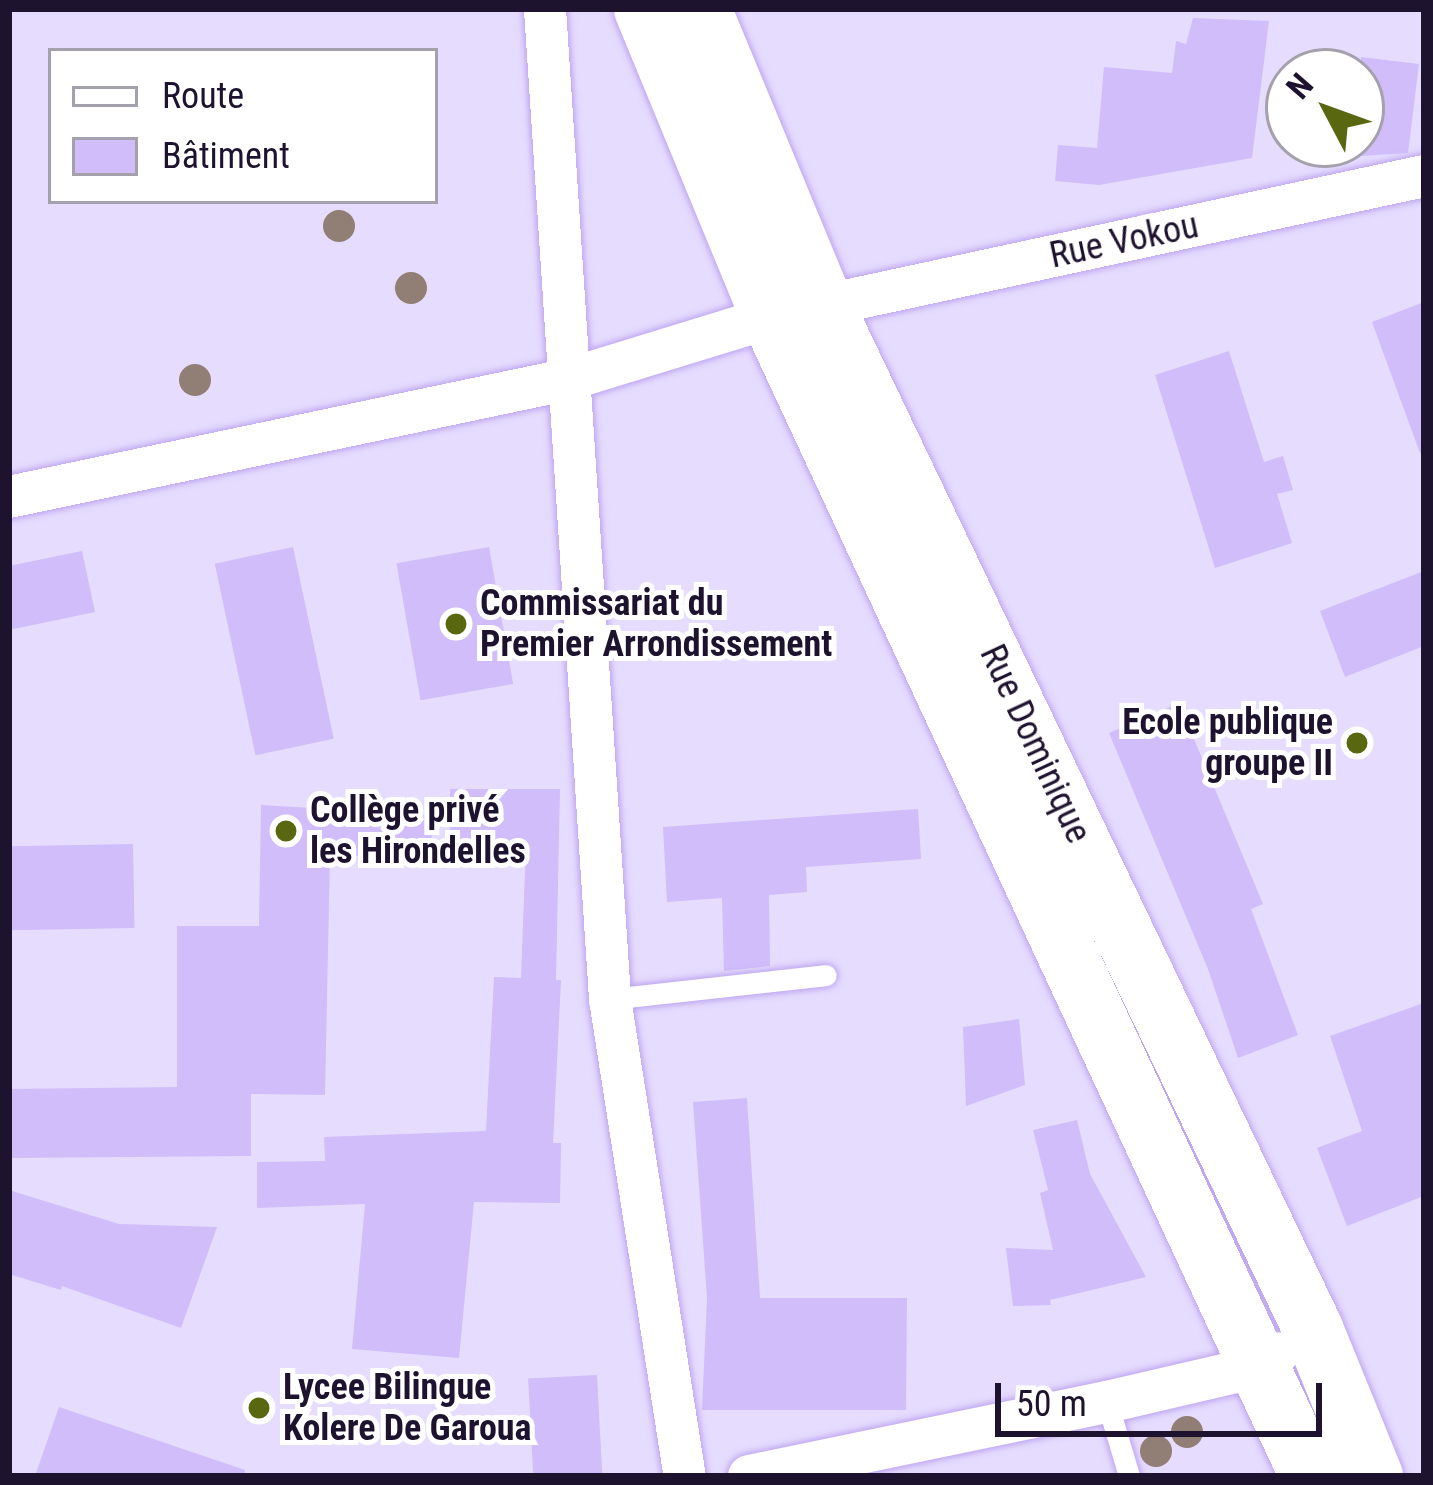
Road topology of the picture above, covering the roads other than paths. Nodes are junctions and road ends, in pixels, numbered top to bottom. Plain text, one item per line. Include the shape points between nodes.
1 (545, 9) edge
2 (644, 9) edge
3 (701, 9) edge
4 (1424, 176) edge
5 (798, 312) junction
6 (569, 379) junction
7 (9, 497) edge
8 (826, 976) dead end
9 (610, 999) junction
10 (1313, 1330) junction
11 (1258, 1367) junction
12 (1106, 1402) junction
13 (685, 1476) edge
14 (748, 1476) edge
15 (1129, 1476) edge
16 (1310, 1476) edge
17 (1373, 1476) edge

1 - 6 street
2 - 5 main road, Rue Dominique
3 - 5 main road, Rue Dominique
4 - 5 street, Rue Vokou
5 - 6 street, Rue Vokou
5 - 10 main road, Rue Dominique
5 - 11 main road, Rue Dominique
6 - 7 street, Rue Vokou
6 - 9 street
8 - 9 lane
9 - 13 street
10 - 11 street
10 - 17 main road, Rue Dominique
11 - 12 street
11 - 16 main road, Rue Dominique
12 - 14 street
12 - 15 lane

